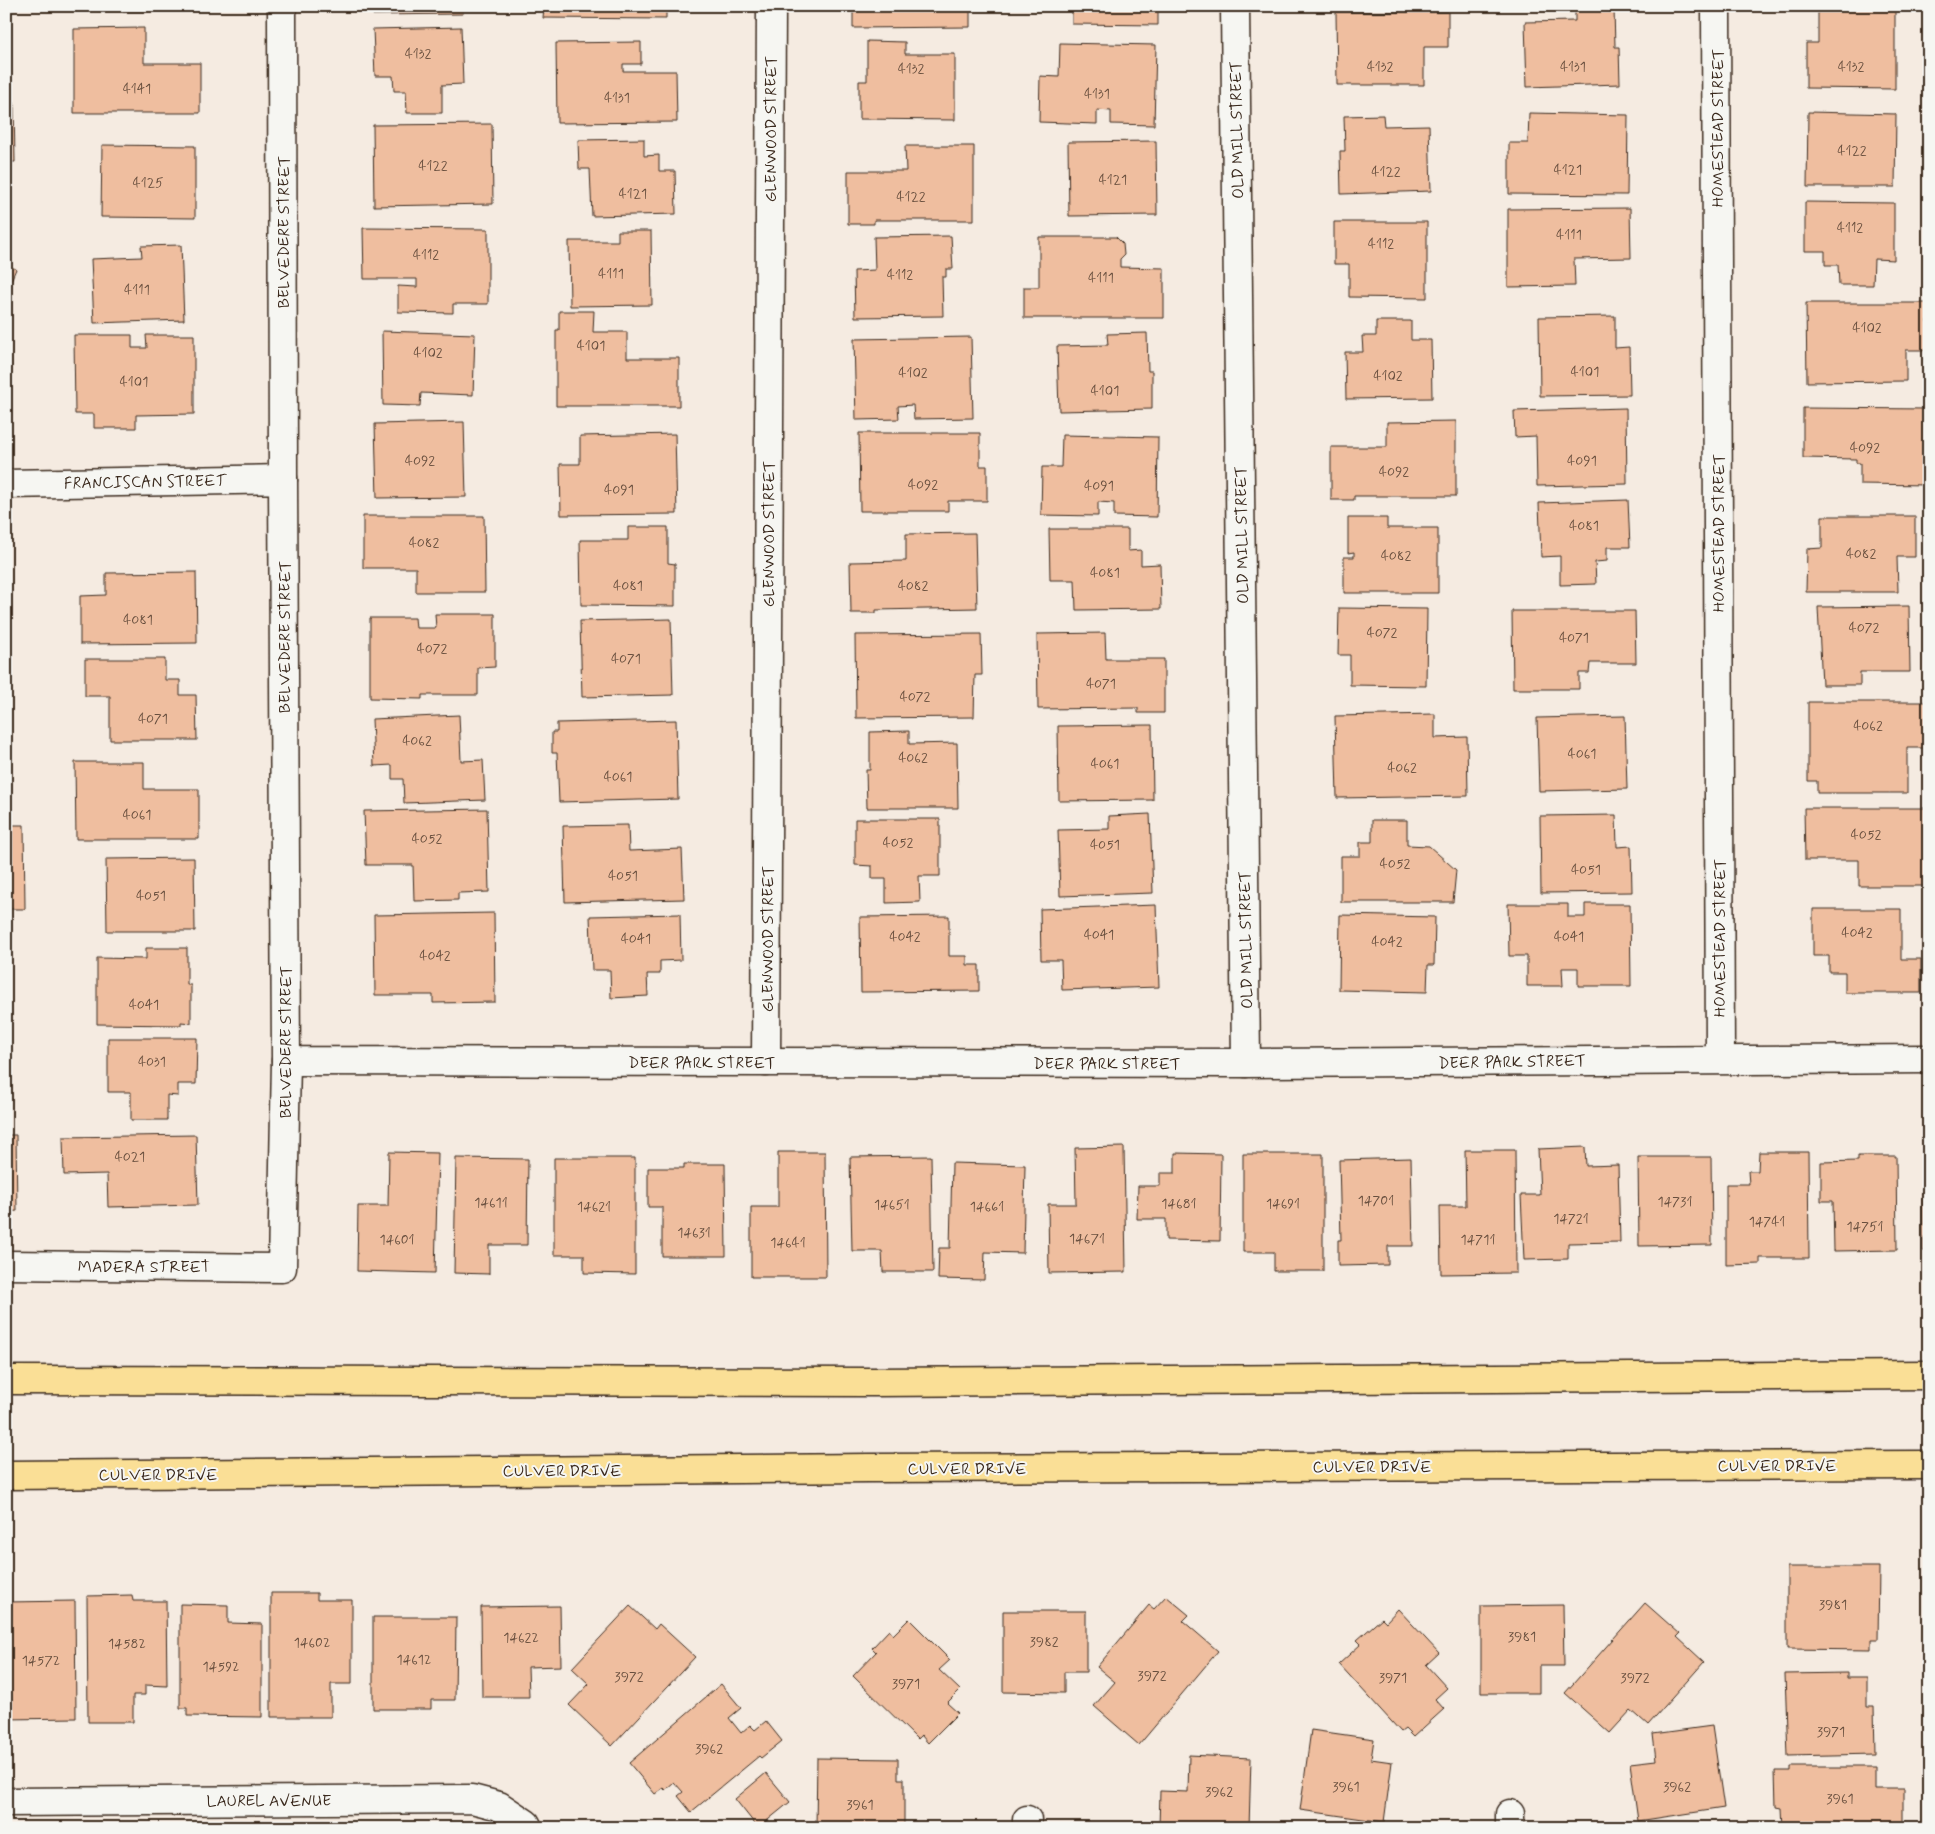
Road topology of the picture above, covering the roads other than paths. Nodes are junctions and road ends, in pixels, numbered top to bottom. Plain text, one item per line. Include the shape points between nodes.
1 (282, 6) edge
2 (771, 6) edge
3 (1235, 6) edge
4 (1716, 6) edge
5 (284, 479) junction
6 (6, 484) edge
7 (1720, 1059) junction
8 (1929, 1059) edge
9 (286, 1060) junction
10 (766, 1062) junction
11 (1246, 1064) junction
12 (6, 1265) edge
13 (282, 1268) joint
14 (1929, 1375) edge
15 (6, 1380) edge
16 (1929, 1465) edge
17 (6, 1475) edge
18 (6, 1802) edge
19 (527, 1826) edge

1 - 5 street, BELVEDERE STREET
2 - 10 street, GLENWOOD STREET
3 - 11 street, OLD MILL STREET
4 - 7 street, HOMESTEAD STREET
5 - 6 street, FRANCISCAN STREET
5 - 9 street, BELVEDERE STREET
7 - 8 street, DEER PARK STREET
7 - 11 street, DEER PARK STREET
9 - 10 street, DEER PARK STREET
9 - 13 street, BELVEDERE STREET
10 - 11 street, DEER PARK STREET
12 - 13 street, MADERA STREET
14 - 15 main road via 874,1382
16 - 17 main road, CULVER DRIVE
18 - 19 street, LAUREL AVENUE via 472,1799 500,1806

